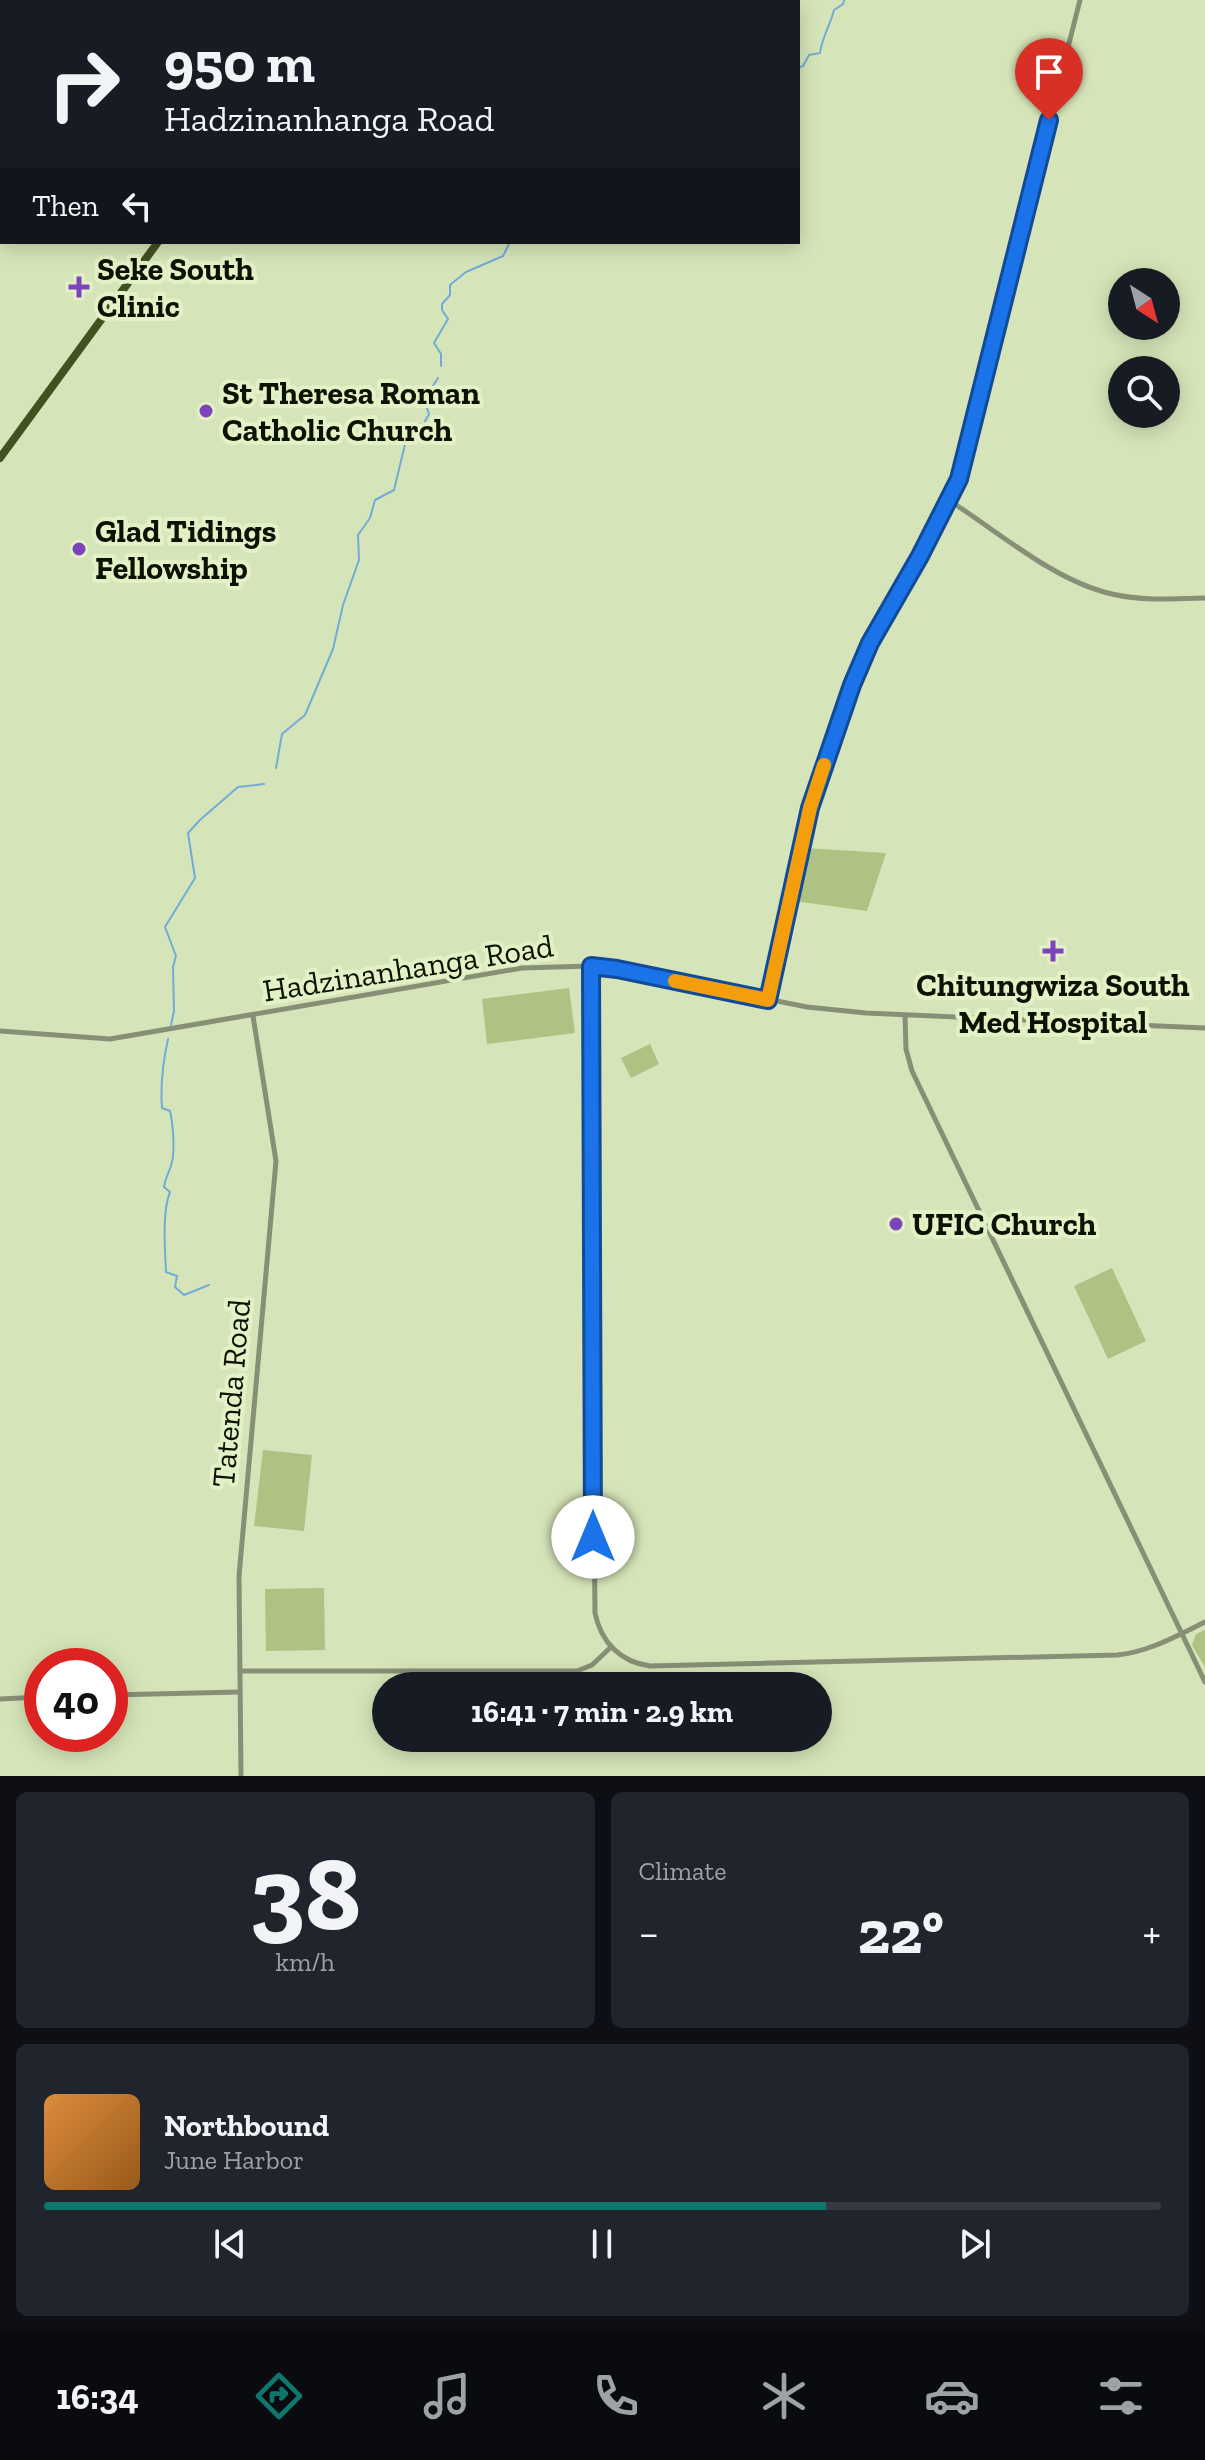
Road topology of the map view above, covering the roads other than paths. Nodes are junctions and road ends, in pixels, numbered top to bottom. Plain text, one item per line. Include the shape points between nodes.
1 (1080, 0) edge
2 (157, 244) edge
3 (0, 458) edge
4 (950, 501) junction
5 (1205, 598) edge
6 (591, 966) junction
7 (768, 1000) junction
8 (253, 1016) junction
9 (905, 1016) junction
10 (1205, 1028) edge
11 (0, 1031) edge
12 (1205, 1622) edge
13 (1182, 1634) junction
14 (611, 1647) junction
15 (240, 1671) junction
16 (1205, 1682) edge
17 (240, 1692) junction
18 (128, 1695) edge
19 (24, 1698) edge
20 (0, 1699) edge
21 (241, 1776) edge

1 - 4 street via 995,345
2 - 3 main road
4 - 5 street via 1054,569 1092,587 1131,597
4 - 7 street via 852,685 810,808
6 - 7 street, Hadzinanhanga Road
6 - 8 street, Hadzinanhanga Road via 522,968
6 - 14 street via 595,1613
7 - 9 street, Hadzinanhanga Road
8 - 11 street, Hadzinanhanga Road via 110,1039
8 - 15 street, Tatenda Road via 276,1161 239,1576
9 - 10 street, Hadzinanhanga Road
9 - 13 street via 912,1071
12 - 13 street
13 - 14 street via 1137,1653 647,1666 631,1663
13 - 16 street
14 - 15 street via 577,1671
15 - 17 street, Tatenda Road
17 - 18 street
17 - 21 street, Tatenda Road
19 - 20 street

